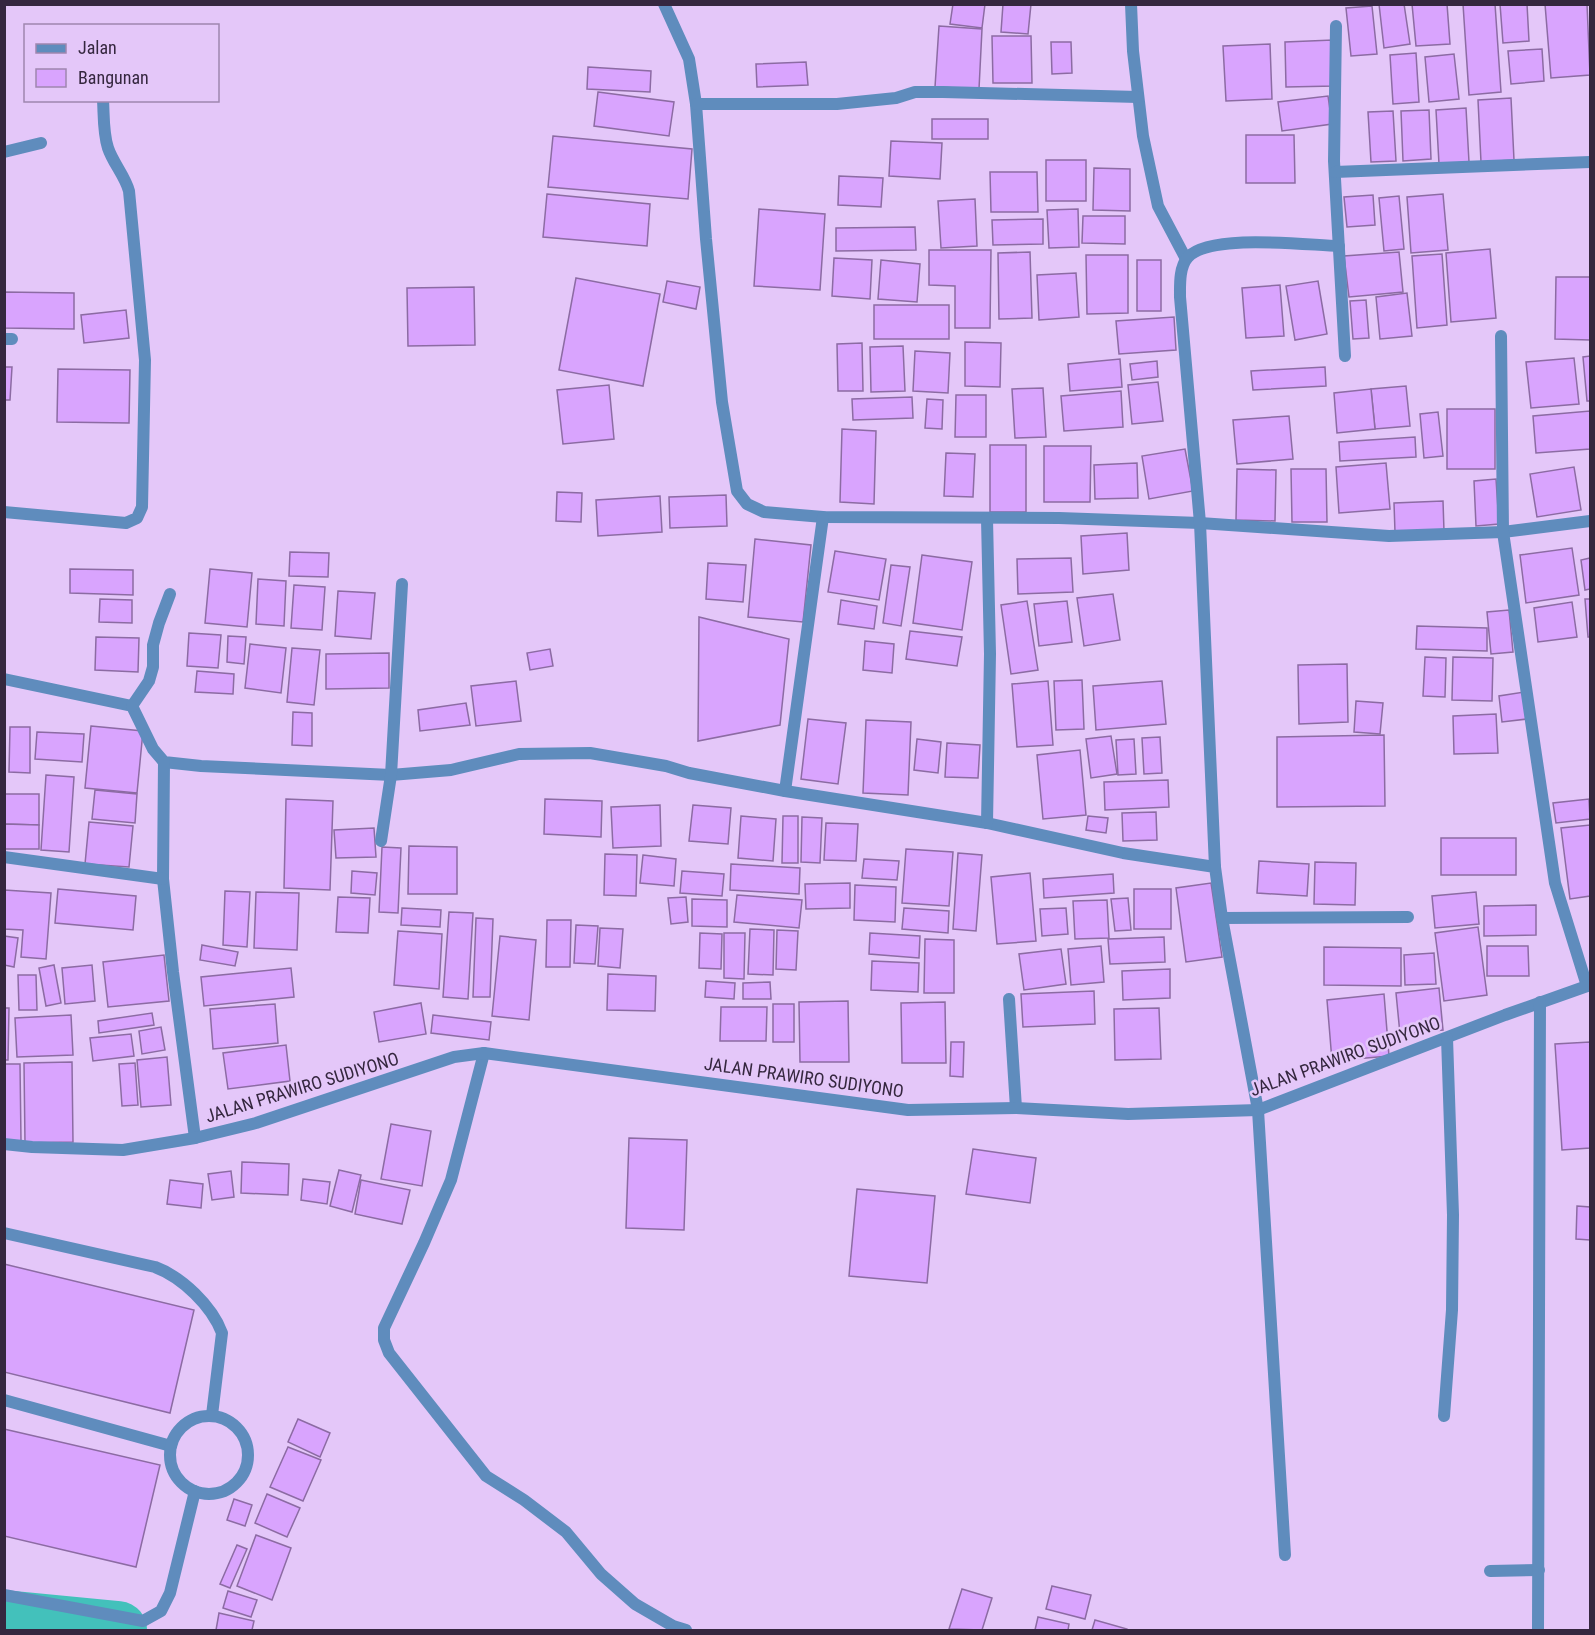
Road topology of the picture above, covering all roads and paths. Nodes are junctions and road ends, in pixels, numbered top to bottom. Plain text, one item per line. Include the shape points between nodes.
1 (664, 4) edge
2 (1131, 4) edge
3 (1336, 26) dead end
4 (1138, 97) junction
5 (103, 102) edge
6 (696, 104) junction
7 (41, 143) dead end
8 (4, 152) edge
9 (1590, 162) edge
10 (1335, 172) junction
11 (1339, 246) junction
12 (1186, 259) junction
13 (1501, 336) dead end
14 (1345, 356) dead end
15 (4, 512) edge
16 (824, 517) junction
17 (987, 519) junction
18 (1590, 521) edge
19 (1200, 523) junction
20 (1503, 532) junction
21 (402, 584) dead end
22 (170, 594) dead end
23 (4, 679) edge
24 (132, 706) junction
25 (164, 762) junction
26 (391, 775) junction
27 (785, 791) junction
28 (987, 823) junction
29 (381, 841) dead end
30 (4, 857) edge
31 (1215, 867) junction
32 (163, 879) junction
33 (1408, 917) dead end
34 (1222, 918) junction
35 (1589, 986) edge
36 (1009, 999) dead end
37 (1540, 1002) junction
38 (1447, 1038) junction
39 (484, 1053) junction
40 (1016, 1108) junction
41 (1258, 1110) junction
42 (195, 1138) junction
43 (4, 1144) edge
44 (4, 1233) edge
45 (4, 1400) edge
46 (212, 1415) junction
47 (1444, 1416) dead end
48 (171, 1446) junction
49 (195, 1491) junction
50 (1285, 1556) dead end
51 (1539, 1570) junction
52 (1490, 1571) dead end
53 (4, 1595) edge
54 (686, 1630) edge
55 (1539, 1630) edge

1 - 6 street via 689,59
2 - 4 street
3 - 10 street
4 - 6 street via 915,92 896,98 837,104
4 - 12 street via 1158,206
5 - 15 street via 108,149 129,191 145,360 142,507 137,518 126,523
6 - 16 street via 722,402 737,491 747,504 764,512
7 - 8 street
9 - 10 street
10 - 11 street
11 - 12 street via 1248,242 1198,249
11 - 14 street
12 - 19 street via 1180,276 1180,297
13 - 20 street
16 - 17 street
16 - 27 street
17 - 19 street
17 - 28 street
18 - 20 street
19 - 20 street via 1389,536
19 - 31 street
20 - 35 street via 1555,883
21 - 26 street
22 - 24 street via 153,645 149,681
23 - 24 street
24 - 25 street via 153,749
25 - 26 street
25 - 32 street
26 - 27 street via 451,770 519,754 590,753
26 - 29 street
27 - 28 street
28 - 31 street via 1123,853
30 - 32 street
31 - 34 street
32 - 42 street
33 - 34 street
34 - 41 street
35 - 37 street, JALAN PRAWIRO SUDIYONO
36 - 40 street
37 - 38 street, JALAN PRAWIRO SUDIYONO
37 - 51 street
38 - 41 street, JALAN PRAWIRO SUDIYONO
38 - 47 street via 1453,1227
39 - 40 street, JALAN PRAWIRO SUDIYONO via 908,1110
39 - 42 street, JALAN PRAWIRO SUDIYONO via 454,1057 256,1123
39 - 54 street via 451,1180 384,1328 384,1340 389,1353 486,1476 566,1532 601,1574 635,1604
40 - 41 street, JALAN PRAWIRO SUDIYONO via 1128,1114
41 - 50 street
42 - 43 street, JALAN PRAWIRO SUDIYONO via 123,1150
44 - 46 street via 155,1267 182,1281 222,1333
45 - 48 street
46 - 48 street via 181,1426
46 - 49 street via 240,1431 248,1452 247,1463 236,1483 227,1490 206,1494
48 - 49 street via 172,1468 185,1486
49 - 53 street via 170,1593 161,1611 143,1621
51 - 52 street
51 - 55 street

